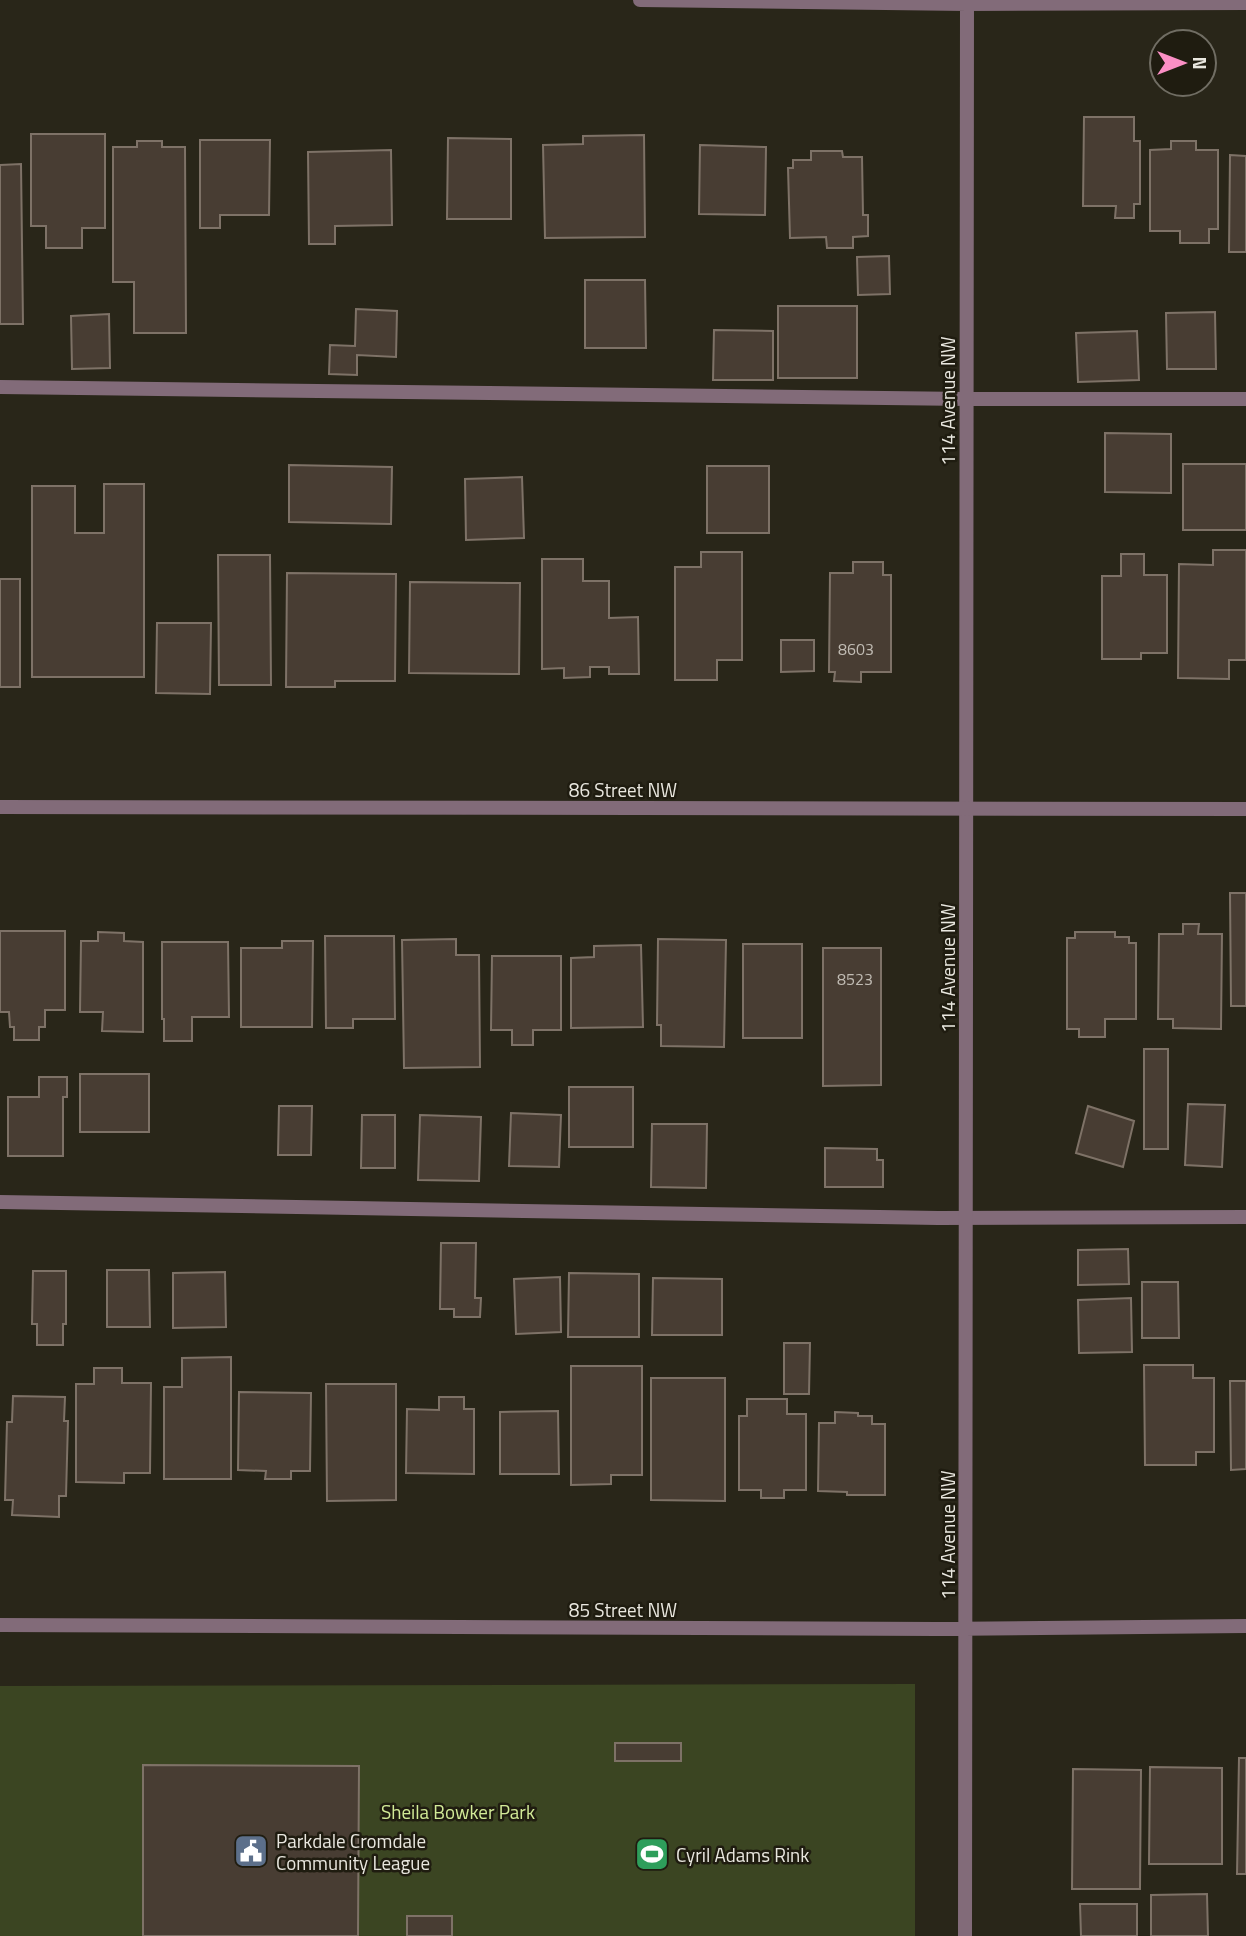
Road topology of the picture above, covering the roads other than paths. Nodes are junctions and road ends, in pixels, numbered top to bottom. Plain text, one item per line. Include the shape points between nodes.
1 (640, 0) edge
2 (967, 2) edge
3 (1246, 3) edge
4 (0, 387) edge
5 (967, 399) junction
6 (1246, 399) edge
7 (0, 807) edge
8 (966, 809) junction
9 (1246, 809) edge
10 (0, 1202) edge
11 (1246, 1217) edge
12 (966, 1218) junction
13 (0, 1625) edge
14 (1246, 1626) edge
15 (966, 1629) junction
16 (965, 1936) edge

1 - 2 street
2 - 3 street
2 - 5 street, 114 Avenue NW
4 - 5 street
5 - 6 street
5 - 8 street, 114 Avenue NW
7 - 8 street, 86 Street NW
8 - 9 street, 86 Street NW
8 - 12 street, 114 Avenue NW
10 - 12 street
11 - 12 street
12 - 15 street, 114 Avenue NW
13 - 15 street, 85 Street NW
14 - 15 street, 85 Street NW
15 - 16 street, 114 Avenue NW

